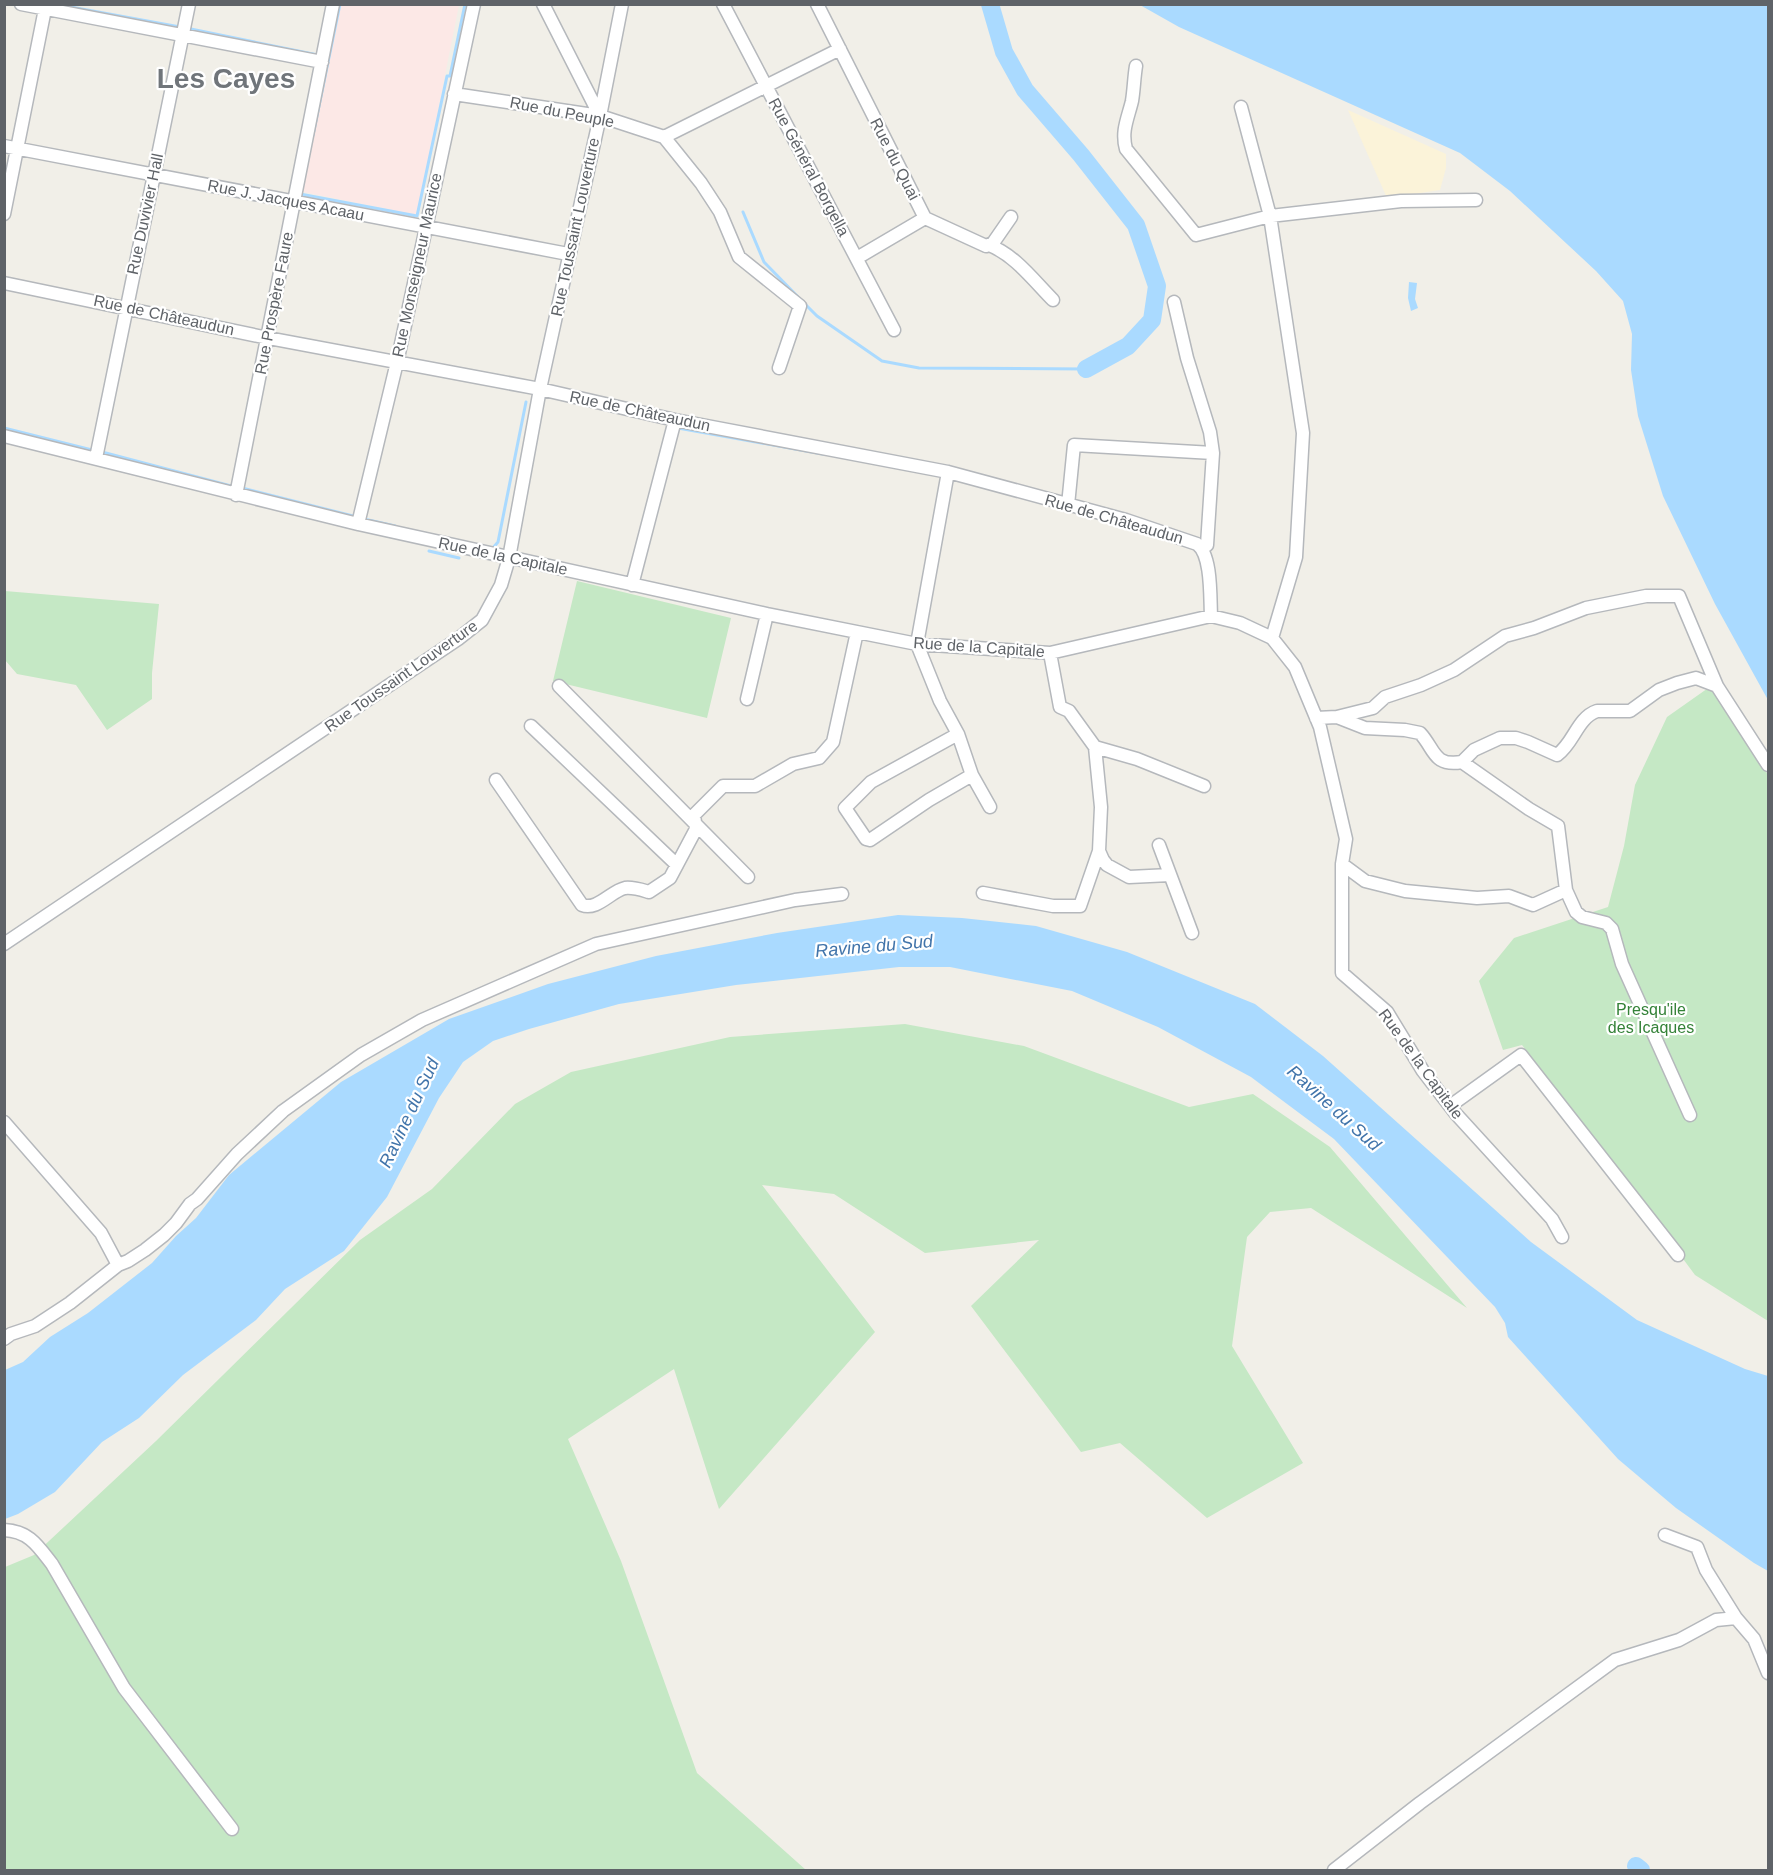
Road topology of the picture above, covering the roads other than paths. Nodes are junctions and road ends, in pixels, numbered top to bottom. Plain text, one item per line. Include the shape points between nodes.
1 (21, 4) edge
2 (189, 4) edge
3 (333, 4) edge
4 (474, 4) edge
5 (543, 4) edge
6 (622, 4) edge
7 (723, 4) edge
8 (817, 4) edge
9 (46, 7) edge
10 (183, 34) junction
11 (840, 49) junction
12 (322, 62) junction
13 (1136, 66) dead end
14 (766, 86) junction
15 (454, 94) junction
16 (1241, 107) dead end
17 (600, 116) junction
18 (664, 138) junction
19 (11, 147) edge
20 (153, 176) junction
21 (1476, 200) dead end
22 (294, 202) junction
23 (4, 214) edge
24 (1270, 216) junction
25 (1011, 217) dead end
26 (925, 219) junction
27 (425, 226) junction
28 (989, 245) junction
29 (568, 254) junction
30 (857, 258) junction
31 (4, 283) edge
32 (1053, 300) dead end
33 (1174, 302) dead end
34 (126, 307) junction
35 (894, 330) dead end
36 (268, 338) junction
37 (397, 363) junction
38 (779, 368) dead end
39 (540, 389) junction
40 (675, 420) junction
41 (4, 436) edge
42 (1213, 453) junction
43 (96, 458) junction
44 (948, 472) junction
45 (236, 495) junction
46 (1068, 505) junction
47 (358, 524) junction
48 (1202, 548) junction
49 (509, 558) junction
50 (632, 585) junction
51 (767, 614) junction
52 (1211, 616) junction
53 (857, 632) junction
54 (1272, 638) junction
55 (917, 644) junction
56 (1050, 653) junction
57 (559, 686) dead end
58 (1717, 686) junction
59 (747, 699) dead end
60 (1337, 717) junction
61 (1316, 718) junction
62 (531, 726) dead end
63 (958, 734) junction
64 (1095, 747) junction
65 (1462, 762) junction
66 (1768, 765) edge
67 (972, 775) junction
68 (496, 780) dead end
69 (1204, 786) dead end
70 (990, 807) dead end
71 (696, 824) junction
72 (1159, 845) dead end
73 (1099, 851) junction
74 (1342, 864) junction
75 (677, 865) junction
76 (1170, 875) junction
77 (748, 877) dead end
78 (1566, 890) junction
79 (983, 893) dead end
80 (842, 894) dead end
81 (1192, 933) dead end
82 (4, 944) edge
83 (1450, 1106) junction
84 (1690, 1115) dead end
85 (4, 1122) edge
86 (1562, 1237) dead end
87 (1678, 1255) dead end
88 (118, 1265) junction
89 (7, 1332) edge
90 (4, 1530) edge
91 (1665, 1534) dead end
92 (1736, 1618) junction
93 (1768, 1672) edge
94 (232, 1829) dead end
95 (1334, 1870) edge

1 - 9 street
2 - 10 street, Rue Duvivier Hall
3 - 12 street, Rue Prospère Faure
4 - 15 street, Rue Monseigneur Maurice
5 - 17 street
6 - 17 street, Rue Toussaint Louverture
7 - 14 street, Rue Général Borgella
8 - 11 street, Rue du Quai
9 - 10 street
9 - 19 street
10 - 12 street
10 - 20 street, Rue Duvivier Hall
11 - 14 street
11 - 26 street, Rue du Quai
12 - 22 street, Rue Prospère Faure
13 - 24 street via 1125,120 1126,149 1196,235
14 - 18 street
14 - 30 street, Rue Général Borgella
15 - 17 street, Rue du Peuple
15 - 27 street, Rue Monseigneur Maurice
16 - 24 street
17 - 18 street, Rue du Peuple
17 - 29 street, Rue Toussaint Louverture
18 - 38 street via 720,212 739,257 800,306
19 - 20 street, Rue J. Jacques Acaau
19 - 23 street
20 - 22 street, Rue J. Jacques Acaau
20 - 34 street, Rue Duvivier Hall
21 - 24 street via 1401,201
22 - 27 street, Rue J. Jacques Acaau
22 - 36 street, Rue Prospère Faure
24 - 54 street via 1303,433 1296,557
25 - 28 street
26 - 28 street, Rue du Quai via 983,246
26 - 30 street
27 - 29 street, Rue J. Jacques Acaau
27 - 37 street, Rue Monseigneur Maurice
28 - 32 street, Rue du Quai via 1012,258
29 - 39 street, Rue Toussaint Louverture
30 - 35 street, Rue Général Borgella
31 - 34 street, Rue de Châteaudun
33 - 42 street
34 - 36 street, Rue de Châteaudun
34 - 43 street, Rue Duvivier Hall
36 - 37 street, Rue de Châteaudun
36 - 45 street, Rue Prospère Faure
37 - 39 street, Rue de Châteaudun
37 - 47 street, Rue Monseigneur Maurice
39 - 40 street, Rue de Châteaudun
39 - 49 street, Rue Toussaint Louverture
40 - 44 street, Rue de Châteaudun
40 - 50 street
41 - 43 street, Rue de la Capitale
42 - 46 street via 1074,445
42 - 48 street via 1207,545
43 - 45 street, Rue de la Capitale
44 - 46 street, Rue de Châteaudun
44 - 55 street
45 - 47 street, Rue de la Capitale
46 - 48 street, Rue de Châteaudun via 1126,520
47 - 49 street, Rue de la Capitale
48 - 52 street, Rue de Châteaudun via 1207,560
49 - 50 street, Rue de la Capitale
49 - 82 street, Rue Toussaint Louverture via 501,585 482,620 458,639
50 - 51 street, Rue de la Capitale
51 - 53 street, Rue de la Capitale
51 - 59 street
52 - 54 street, Rue de la Capitale via 1240,623
52 - 56 street, Rue de la Capitale
53 - 55 street, Rue de la Capitale
53 - 71 street via 833,742 827,750 819,758 793,764 755,786 723,786 694,815
54 - 61 street, Rue de la Capitale via 1295,667
55 - 56 street, Rue de la Capitale
55 - 63 street
56 - 64 street via 1060,707 1069,711
57 - 71 street
58 - 60 street via 1679,596 1646,596 1586,608 1505,636 1454,670 1385,697 1373,708
58 - 65 street via 1696,678 1659,690 1630,711 1592,713 1557,755 1522,740 1500,738 1474,750
58 - 66 street
60 - 61 street
60 - 65 street via 1365,728 1414,731 1439,759
61 - 74 street, Rue de la Capitale via 1346,839
62 - 75 street
63 - 67 street
63 - 67 street via 878,777 845,808 870,840
64 - 69 street
64 - 73 street via 1101,807
65 - 78 street via 1558,826
67 - 70 street
68 - 75 street via 586,907 624,888 649,892 670,878
71 - 75 street
71 - 77 street
72 - 76 street
73 - 76 street via 1107,866 1129,877
73 - 79 street via 1080,906 1053,906
74 - 78 street via 1365,881 1405,891 1477,898 1509,896 1533,905
74 - 83 street, Rue de la Capitale via 1342,973 1387,1012
76 - 81 street
78 - 84 street via 1579,915 1606,923 1612,929 1622,964
80 - 88 street via 795,900 596,944 422,1020 361,1054 283,1112 237,1154 164,1235
83 - 86 street, Rue de la Capitale via 1552,1219
83 - 87 street via 1521,1055
85 - 88 street via 101,1233
88 - 89 street via 35,1326
90 - 94 street via 24,1533 52,1564 123,1688
91 - 92 street via 1697,1547 1706,1570
92 - 93 street via 1754,1639
92 - 95 street via 1716,1620 1679,1640 1615,1660

